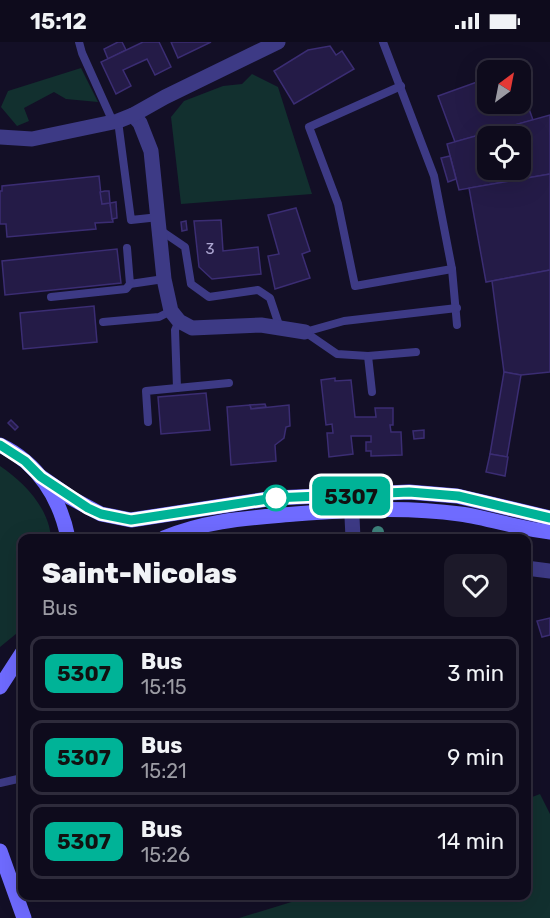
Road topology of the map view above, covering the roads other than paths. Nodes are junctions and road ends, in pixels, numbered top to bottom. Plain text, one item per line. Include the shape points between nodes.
1 (79, 42) edge
2 (278, 42) edge
3 (383, 42) edge
4 (401, 86) junction
5 (133, 115) junction
6 (116, 121) junction
7 (0, 137) edge
8 (159, 223) junction
9 (127, 248) dead end
10 (452, 269) junction
11 (164, 279) junction
12 (130, 284) junction
13 (51, 297) dead end
14 (457, 308) junction
15 (175, 316) junction
16 (102, 322) dead end
17 (458, 325) dead end
18 (280, 328) junction
19 (305, 332) junction
20 (416, 352) dead end
21 (368, 356) junction
22 (228, 383) dead end
23 (177, 388) junction
24 (372, 392) dead end
25 (148, 422) dead end
26 (2, 444) edge
27 (41, 477) junction
28 (351, 503) junction
29 (550, 518) edge
30 (550, 532) edge
31 (67, 534) edge
32 (174, 534) edge
33 (353, 534) edge
34 (531, 569) edge
35 (550, 571) edge
36 (18, 654) edge
37 (18, 658) edge
38 (0, 664) edge
39 (0, 687) edge
40 (18, 779) edge
41 (0, 783) edge
42 (0, 851) edge
43 (24, 918) edge

1 - 6 lane
2 - 5 street
3 - 4 lane
4 - 10 lane via 434,176
4 - 10 lane via 309,127 338,204 355,286
5 - 6 street
5 - 8 street via 151,151
6 - 7 street via 32,139
6 - 8 lane via 131,220
8 - 11 street
8 - 18 lane via 184,247 191,284 209,297 258,290 270,298
9 - 12 lane
10 - 14 lane
11 - 12 lane
11 - 15 street
12 - 13 lane via 126,289
14 - 17 lane
14 - 19 lane via 344,321
15 - 16 lane
15 - 18 street via 192,328
15 - 23 lane
18 - 19 street
19 - 21 lane via 337,354
20 - 21 lane
21 - 24 lane
22 - 23 lane
23 - 25 lane via 146,391
26 - 27 main road
27 - 28 main road via 101,514 131,520 274,498
27 - 31 main road via 59,506
28 - 29 main road via 409,492 438,494
28 - 30 main road via 462,514
28 - 32 main road via 221,521
28 - 33 street
34 - 35 street
36 - 38 main road
37 - 39 main road
40 - 41 lane
42 - 43 main road

